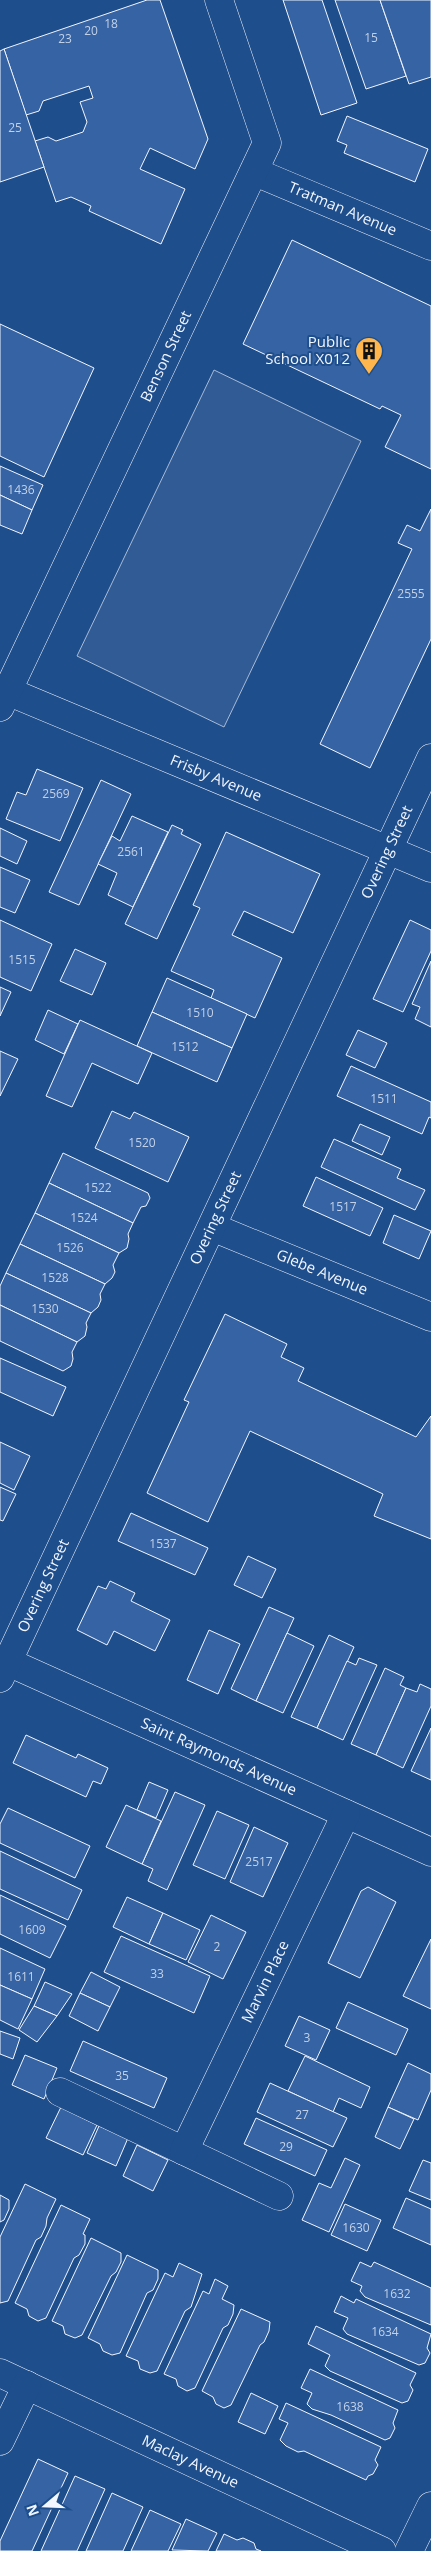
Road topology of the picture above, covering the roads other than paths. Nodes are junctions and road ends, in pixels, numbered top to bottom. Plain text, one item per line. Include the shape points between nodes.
1 (219, 0) edge
2 (255, 172) junction
3 (431, 246) edge
4 (3, 696) edge
5 (431, 758) edge
6 (389, 850) junction
7 (431, 868) edge
8 (212, 1227) junction
9 (431, 1317) edge
10 (4, 1670) edge
11 (346, 1814) junction
12 (431, 1852) edge
13 (60, 2092) dead end
14 (184, 2151) junction
15 (279, 2196) dead end
16 (0, 2373) edge
17 (27, 2385) junction
18 (0, 2441) edge
19 (431, 2506) edge
20 (382, 2551) edge
21 (409, 2551) edge

1 - 2 street, Benson Street via 267,143
2 - 3 street, Tratman Avenue
2 - 4 street, Benson Street
4 - 6 street, Frisby Avenue
5 - 6 street, Overing Street
6 - 7 street, Frisby Avenue
6 - 8 street, Overing Street
8 - 9 street, Glebe Avenue
8 - 10 street, Overing Street
10 - 11 street, Saint Raymonds Avenue
11 - 12 street, Saint Raymonds Avenue
11 - 14 street, Marvin Place
13 - 14 street
14 - 15 street
16 - 17 street, Maclay Avenue
17 - 18 street
17 - 20 street, Maclay Avenue
19 - 21 street

